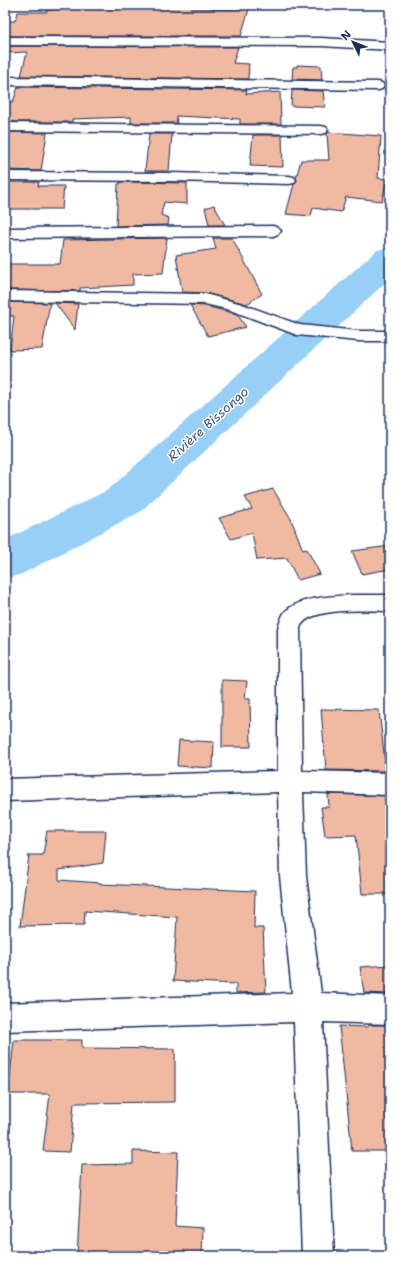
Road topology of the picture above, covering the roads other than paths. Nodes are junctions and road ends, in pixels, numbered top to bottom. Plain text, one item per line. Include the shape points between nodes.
1 (5, 41) edge
2 (390, 46) edge
3 (5, 81) edge
4 (378, 86) dead end
5 (5, 127) edge
6 (321, 130) dead end
7 (5, 176) edge
8 (289, 180) dead end
9 (273, 231) dead end
10 (5, 233) edge
11 (5, 296) edge
12 (390, 336) edge
13 (390, 603) edge
14 (290, 781) junction
15 (390, 784) edge
16 (5, 790) edge
17 (308, 1007) junction
18 (390, 1010) edge
19 (5, 1017) edge
20 (318, 1256) edge

1 - 2 street via 321,42
3 - 4 street
5 - 6 street
7 - 8 street
9 - 10 street
11 - 12 street via 205,299 236,307 297,330 358,336
13 - 14 street via 332,603 304,611 293,618 289,628
14 - 15 street
14 - 16 street
14 - 17 street via 294,876
17 - 18 street
17 - 19 street
17 - 20 street

